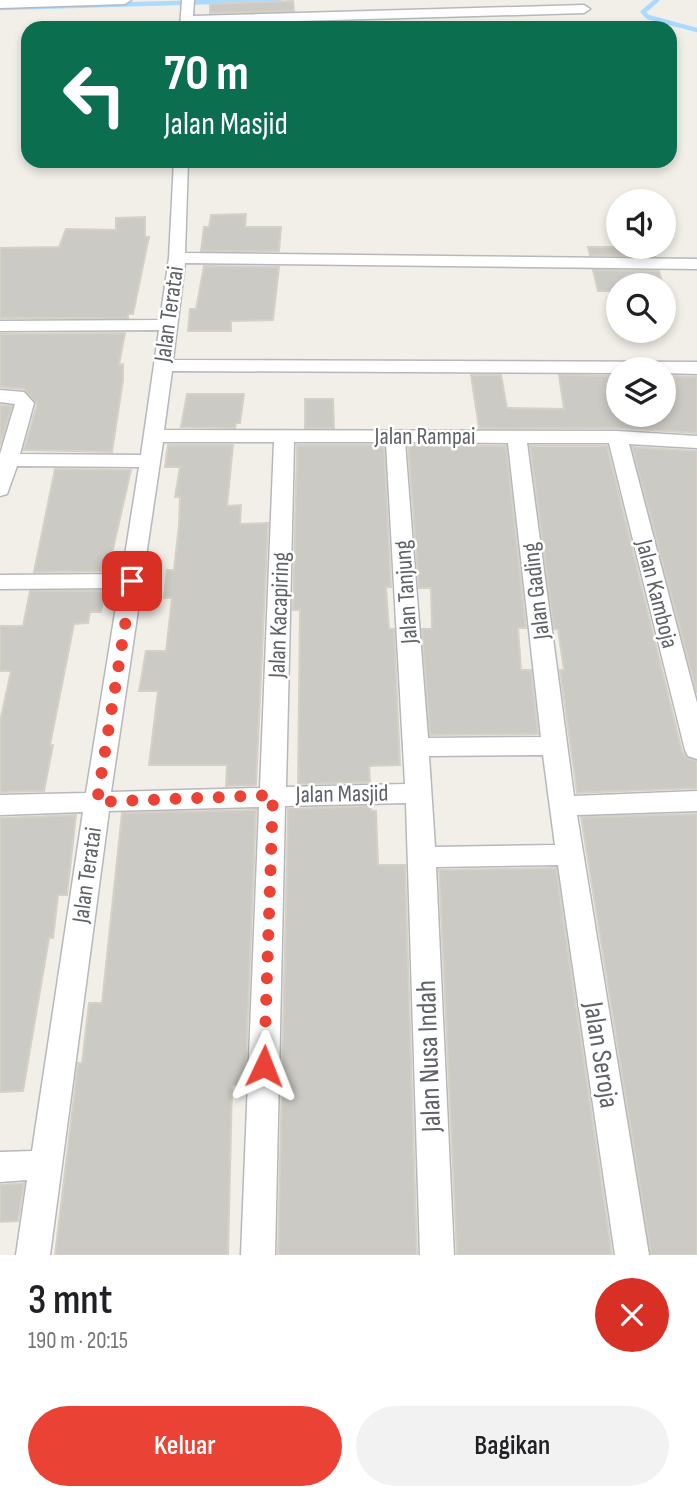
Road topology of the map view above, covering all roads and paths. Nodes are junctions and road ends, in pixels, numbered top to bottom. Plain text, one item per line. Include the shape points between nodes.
1 (125, 0) edge
2 (0, 4) edge
3 (584, 9) dead end
4 (187, 11) edge
5 (181, 168) edge
6 (177, 258) junction
7 (696, 267) edge
8 (167, 325) junction
9 (0, 326) edge
10 (161, 365) junction
11 (697, 369) edge
12 (0, 396) edge
13 (154, 436) junction
14 (284, 436) junction
15 (396, 436) junction
16 (517, 437) junction
17 (617, 438) junction
18 (697, 442) edge
19 (5, 460) edge
20 (150, 461) junction
21 (0, 490) edge
22 (132, 581) junction
23 (0, 582) edge
24 (554, 746) junction
25 (416, 747) junction
26 (697, 750) edge
27 (418, 793) junction
28 (273, 795) junction
29 (697, 801) edge
30 (97, 802) junction
31 (0, 804) edge
32 (563, 806) junction
33 (422, 856) junction
34 (570, 856) junction
35 (46, 1165) junction
36 (0, 1167) edge
37 (33, 1255) edge
38 (258, 1255) edge
39 (437, 1255) edge
40 (632, 1255) edge

1 - 2 street
3 - 4 street
5 - 6 street, Jalan Teratai
6 - 7 street
6 - 8 street, Jalan Teratai
8 - 9 street
8 - 10 street, Jalan Teratai
10 - 11 street
10 - 13 street, Jalan Teratai
12 - 19 street via 17,396 25,403
13 - 14 street, Jalan Rampai
13 - 20 street, Jalan Teratai
14 - 15 street, Jalan Rampai
14 - 28 street, Jalan Kacapiring
15 - 16 street, Jalan Rampai
15 - 25 street, Jalan Tanjung
16 - 17 street, Jalan Rampai
16 - 24 street, Jalan Gading
17 - 18 street, Jalan Rampai
17 - 26 street, Jalan Kamboja
19 - 20 street
19 - 21 street
20 - 22 street, Jalan Teratai
22 - 23 street
22 - 30 street, Jalan Teratai
24 - 25 street
24 - 32 street, Jalan Gading
25 - 27 street, Jalan Tanjung
27 - 28 street, Jalan Masjid
27 - 33 street, Jalan Nusa Indah
28 - 30 street, Jalan Masjid
28 - 38 street, Jalan Kacapiring
29 - 32 street
30 - 31 street, Jalan Masjid
30 - 35 street, Jalan Teratai
32 - 34 street, Jalan Seroja
33 - 34 street
33 - 39 street, Jalan Nusa Indah
34 - 40 street, Jalan Seroja
35 - 36 street
35 - 37 street, Jalan Teratai

